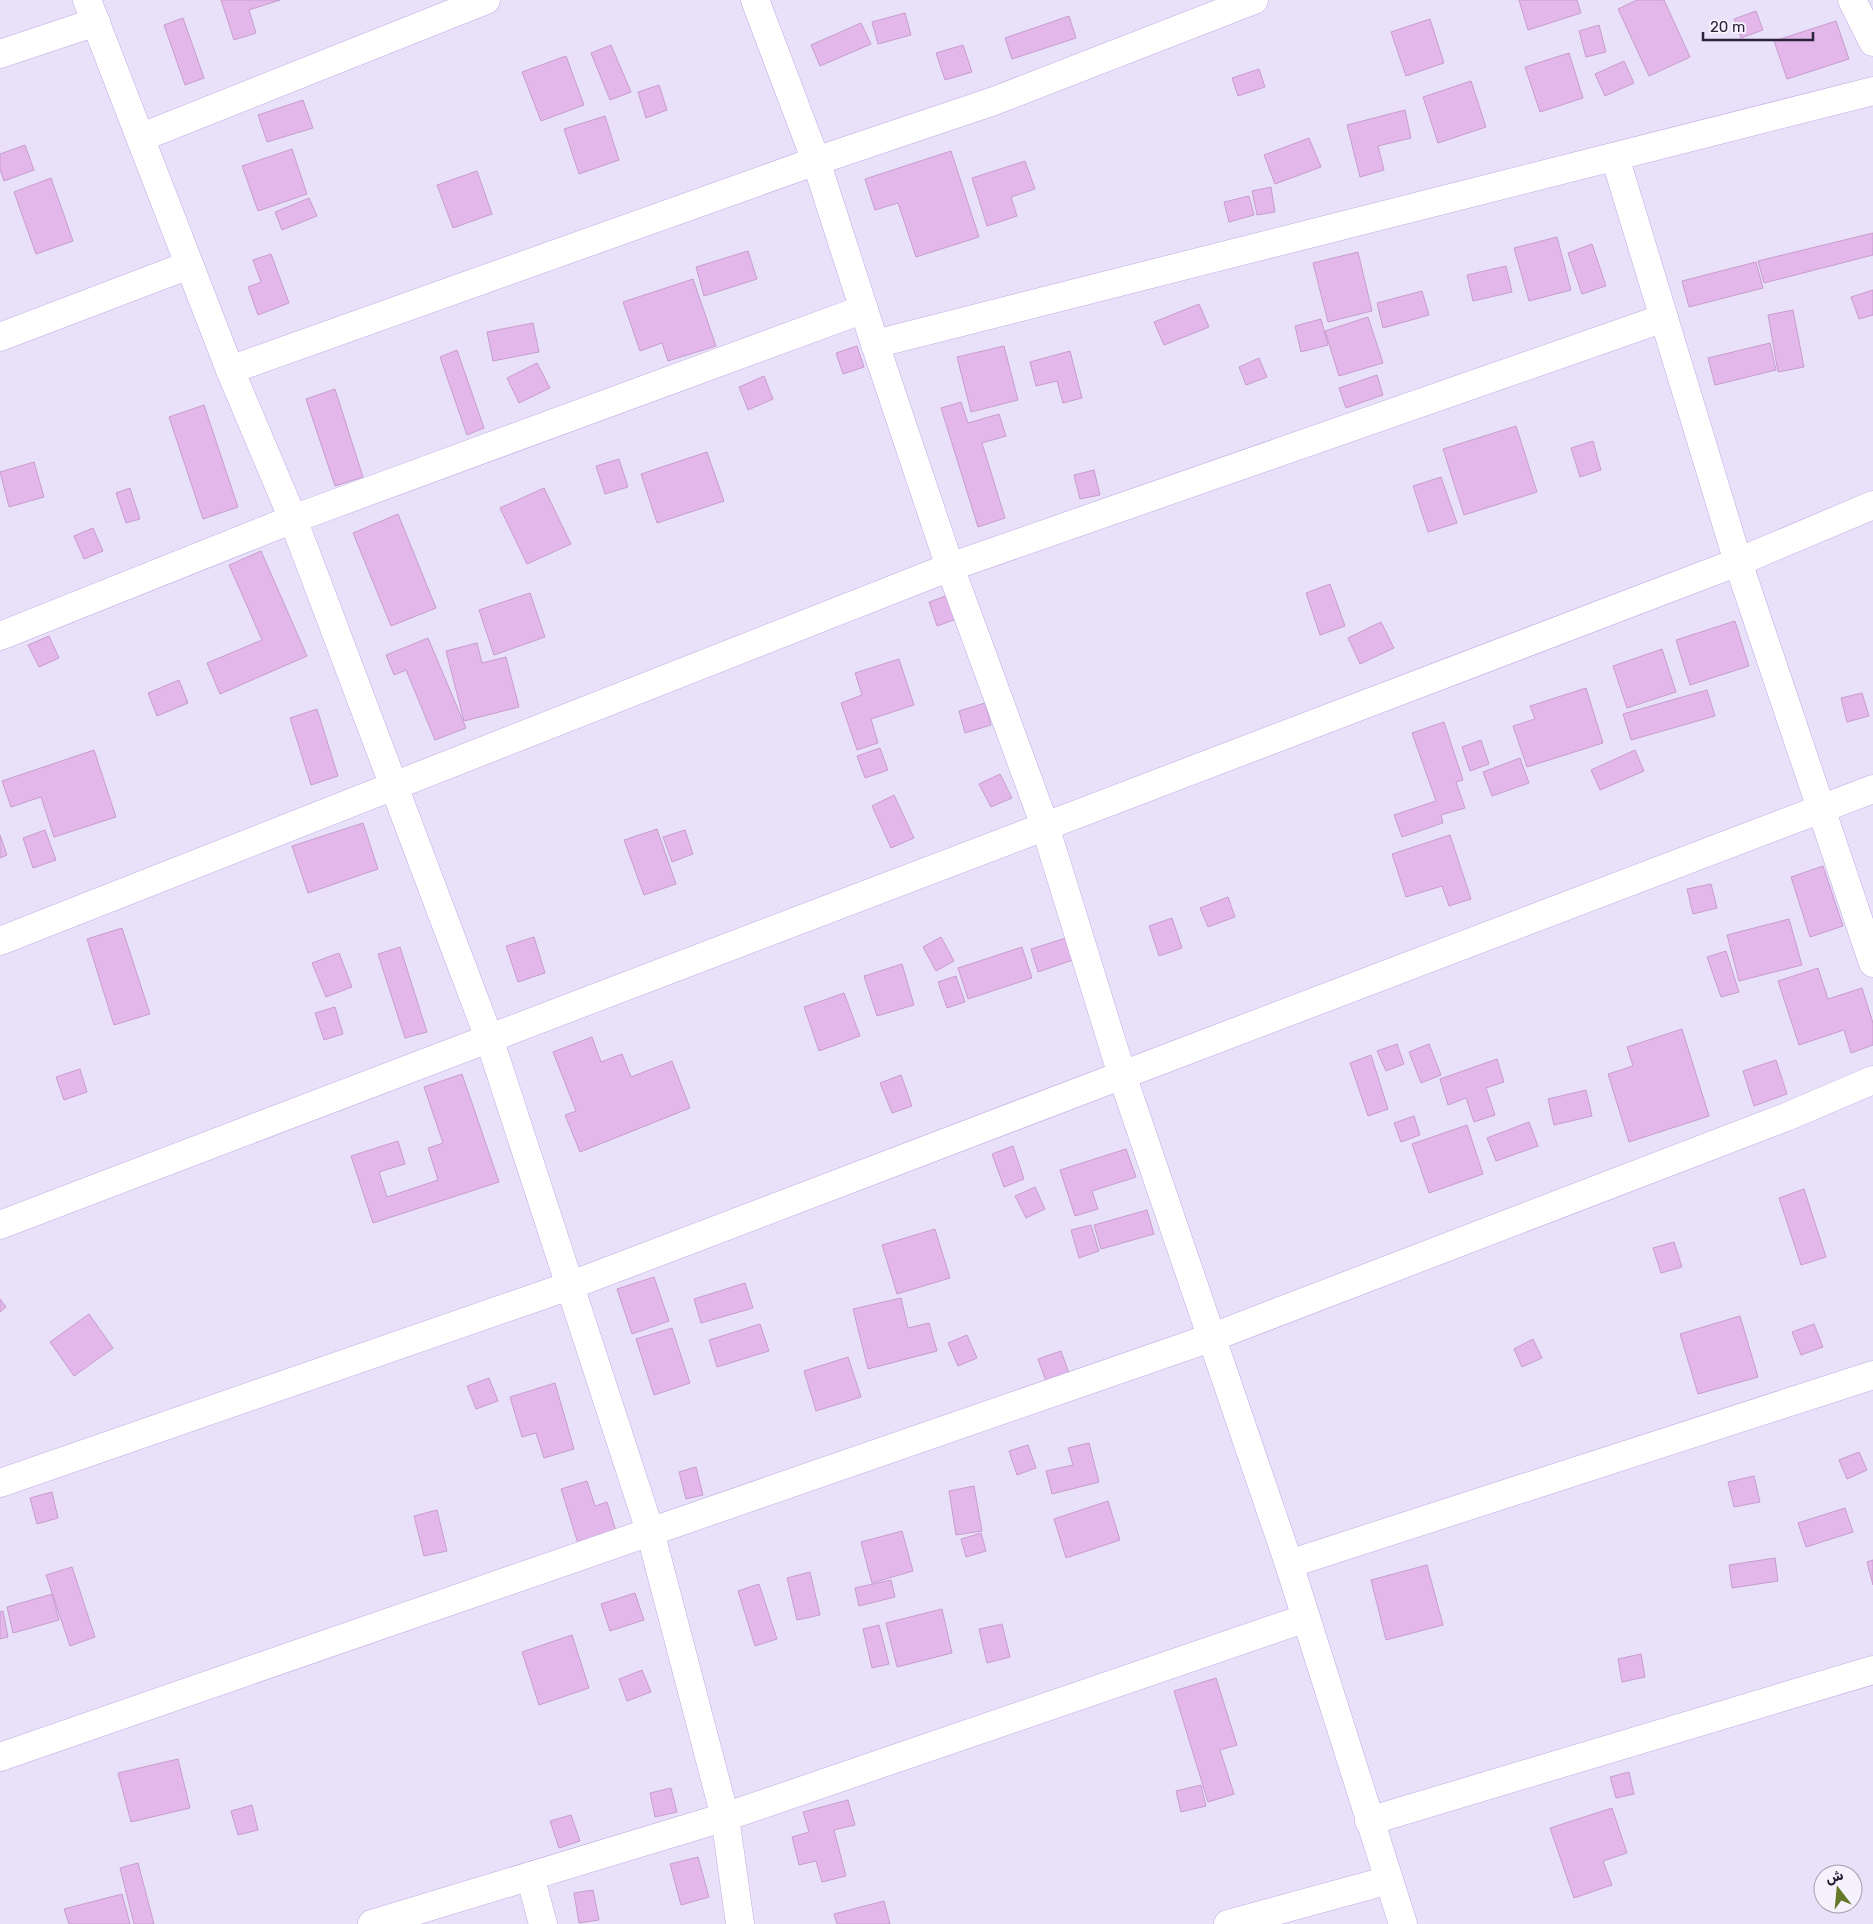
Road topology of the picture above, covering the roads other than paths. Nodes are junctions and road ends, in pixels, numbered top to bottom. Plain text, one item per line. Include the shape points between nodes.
1 (486, 0) edge
2 (755, 0) edge
3 (1254, 0) edge
4 (1852, 0) edge
5 (92, 11) edge
6 (1873, 42) edge
7 (0, 54) edge
8 (1873, 91) edge
9 (142, 137) junction
10 (1615, 157) junction
11 (816, 161) junction
12 (189, 265) junction
13 (864, 309) junction
14 (1664, 318) junction
15 (0, 337) edge
16 (875, 344) junction
17 (230, 370) junction
18 (1873, 505) edge
19 (293, 519) junction
20 (1738, 562) junction
21 (950, 567) junction
22 (0, 636) edge
23 (392, 788) junction
24 (1873, 789) edge
25 (1821, 808) junction
26 (1045, 826) junction
27 (0, 942) edge
28 (1873, 963) edge
29 (488, 1038) junction
30 (1122, 1075) junction
31 (1873, 1080) edge
32 (0, 1226) edge
33 (569, 1286) junction
34 (1213, 1337) junction
35 (1873, 1374) edge
36 (0, 1483) edge
37 (650, 1531) junction
38 (1290, 1564) junction
39 (1306, 1618) junction
40 (1873, 1670) edge
41 (0, 1758) edge
42 (725, 1817) junction
43 (1369, 1821) junction
44 (530, 1876) junction
45 (1389, 1880) junction
46 (372, 1924) edge
47 (543, 1924) edge
48 (740, 1924) edge
49 (1228, 1924) edge
50 (1403, 1924) edge

1 - 9 street
2 - 11 street
3 - 11 street via 994,101
4 - 6 street
5 - 7 street
5 - 9 street
8 - 10 street
9 - 12 street
10 - 14 street
10 - 16 street
11 - 13 street
11 - 17 street
12 - 15 street
12 - 17 street
13 - 16 street
13 - 19 street
14 - 20 street
14 - 21 street
16 - 21 street
17 - 19 street
18 - 20 street
19 - 22 street
19 - 23 street
20 - 25 street
20 - 26 street
21 - 23 street
21 - 26 street
23 - 27 street
23 - 29 street
24 - 25 street
25 - 28 street
25 - 30 street
26 - 29 street
26 - 30 street
29 - 32 street
29 - 33 street
30 - 33 street
30 - 34 street
31 - 34 street via 1786,1118
33 - 36 street
33 - 37 street
34 - 37 street
34 - 38 street
35 - 38 street
37 - 41 street
37 - 42 street
38 - 39 street
39 - 42 street
39 - 43 street
40 - 43 street
42 - 44 street
42 - 48 street
43 - 45 street
44 - 46 street
44 - 47 street
45 - 49 street
45 - 50 street

